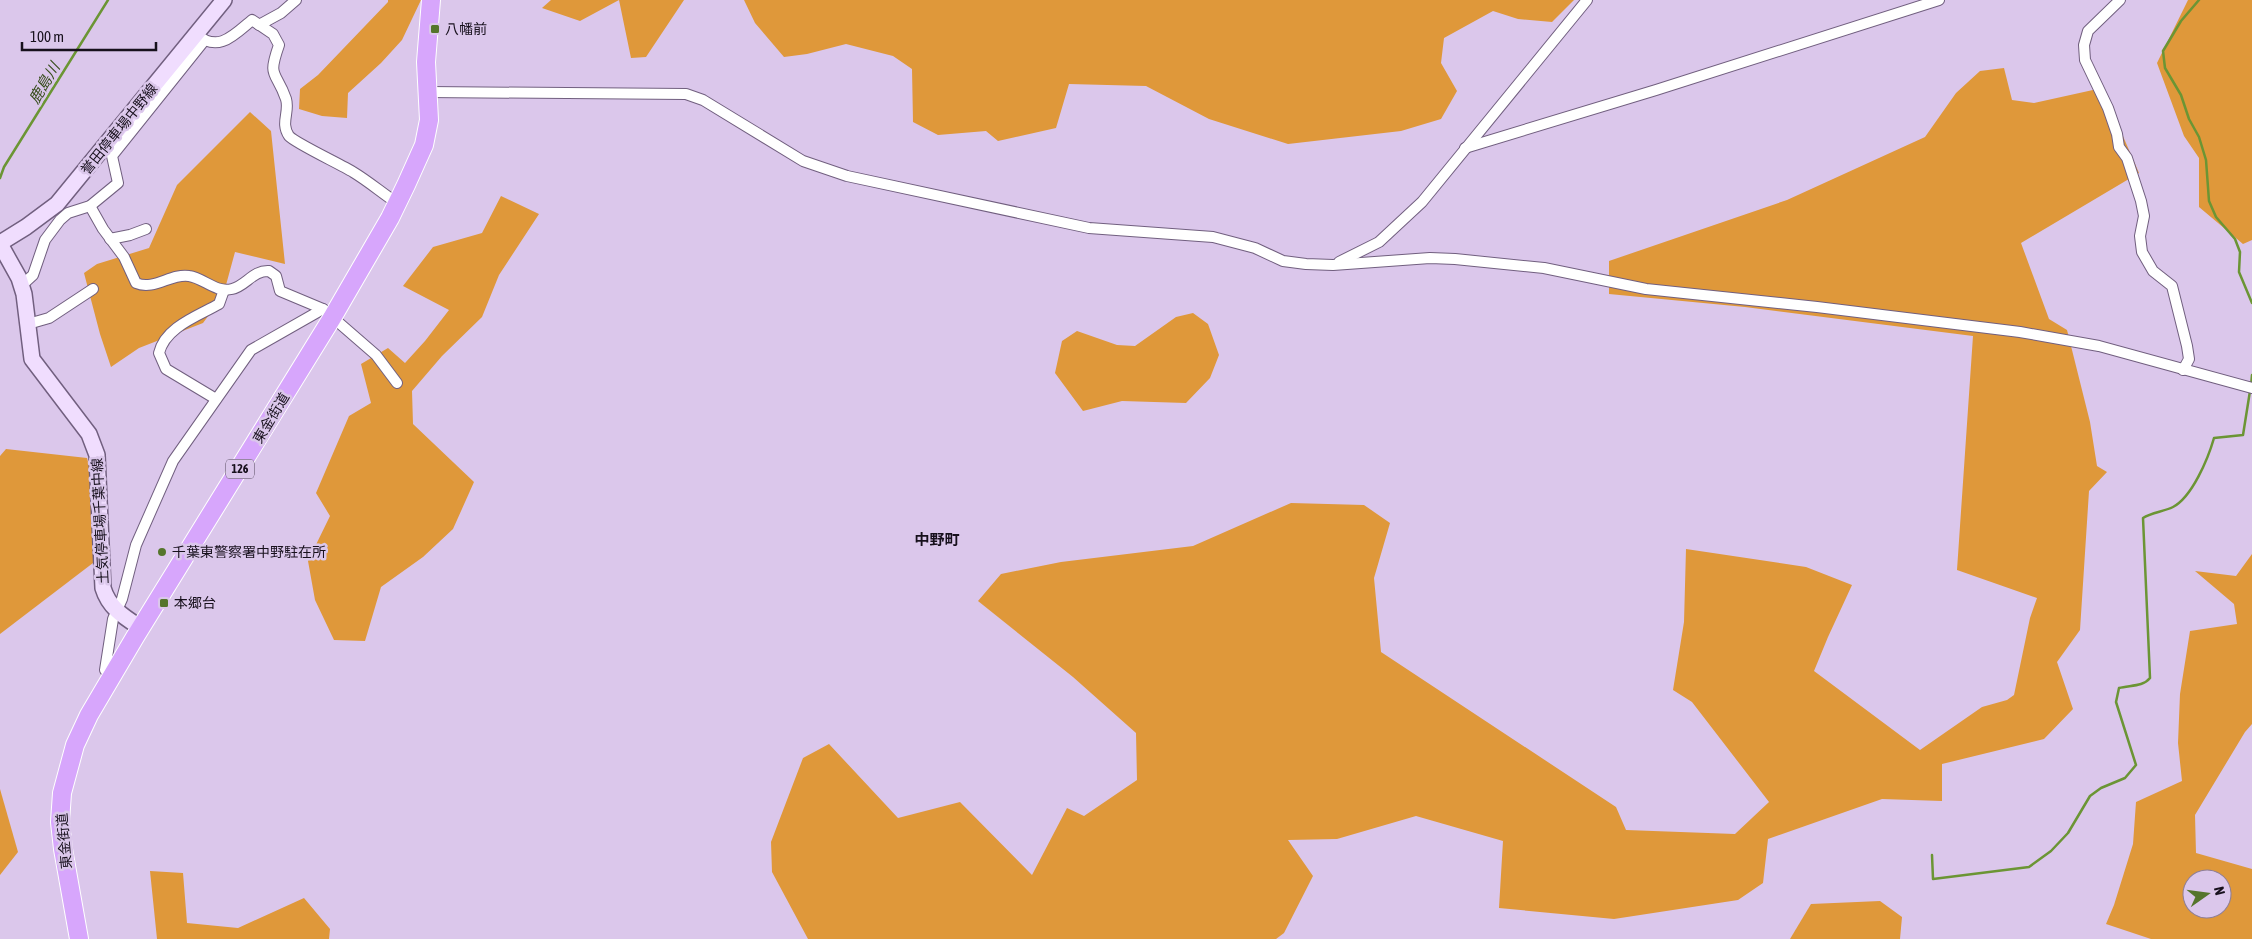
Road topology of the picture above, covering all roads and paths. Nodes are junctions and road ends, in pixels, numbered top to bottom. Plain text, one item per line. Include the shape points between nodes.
1 (224, 0) edge
2 (296, 0) edge
3 (431, 0) edge
4 (1587, 0) edge
5 (1939, 0) edge
6 (2120, 0) edge
7 (259, 25) junction
8 (200, 38) junction
9 (428, 92) junction
10 (1465, 148) junction
11 (397, 203) junction
12 (90, 206) junction
13 (62, 208) junction
14 (146, 229) dead end
15 (110, 239) junction
16 (0, 244) edge
17 (1333, 265) junction
18 (22, 285) junction
19 (93, 289) dead end
20 (224, 290) junction
21 (328, 313) junction
22 (28, 324) junction
23 (2183, 370) junction
24 (397, 383) dead end
25 (2252, 388) edge
26 (216, 399) junction
27 (117, 613) junction
28 (140, 628) junction
29 (111, 677) junction
30 (78, 939) edge

1 - 8 main road, 誉田停車場中野線
2 - 7 street
3 - 9 highway, 東金街道 / 126 via 426,39
4 - 10 street
5 - 10 street
6 - 23 street via 2088,31 2084,45 2085,60 2108,108 2119,147 2127,158 2141,201 2144,216 2140,236 2142,252 2153,272 2172,286 2187,346 2188,359
7 - 8 street via 252,20 223,41 213,44
7 - 11 street via 273,34 279,45 273,74 286,98 288,108 284,122 290,136 354,173
8 - 12 street via 112,156 118,183
8 - 13 main road, 誉田停車場中野線
9 - 11 highway, 東金街道 / 126 via 430,120 424,145
9 - 17 street via 686,94 703,100 803,161 847,176 1089,228 1213,237 1255,248 1283,260
10 - 17 street via 1422,202 1379,242
11 - 21 highway, 東金街道 / 126
12 - 13 street
12 - 15 street
13 - 16 main road, 誉田停車場中野線
13 - 18 street via 33,275
14 - 15 street
15 - 20 street via 124,257 136,283 148,286 189,276
16 - 18 main road, 土気停車場千葉中線
17 - 23 street via 1430,258 1544,268 1646,289 2020,332 2099,346
18 - 22 main road, 土気停車場千葉中線
19 - 22 street via 49,318
20 - 21 street via 240,287 257,273 268,271 276,276 280,291
20 - 26 street via 219,304 172,332 158,353 166,369
21 - 24 street via 376,355
21 - 26 street via 252,350
21 - 28 highway, 東金街道 / 126
22 - 27 main road, 土気停車場千葉中線 via 32,359 89,434 97,454 103,588
23 - 25 street
26 - 27 street via 164,478 136,545
27 - 28 main road, 土気停車場千葉中線
27 - 29 street via 113,619 105,670
28 - 29 highway, 東金街道 / 126
29 - 30 highway, 東金街道 / 126 via 75,745 62,793 60,822

